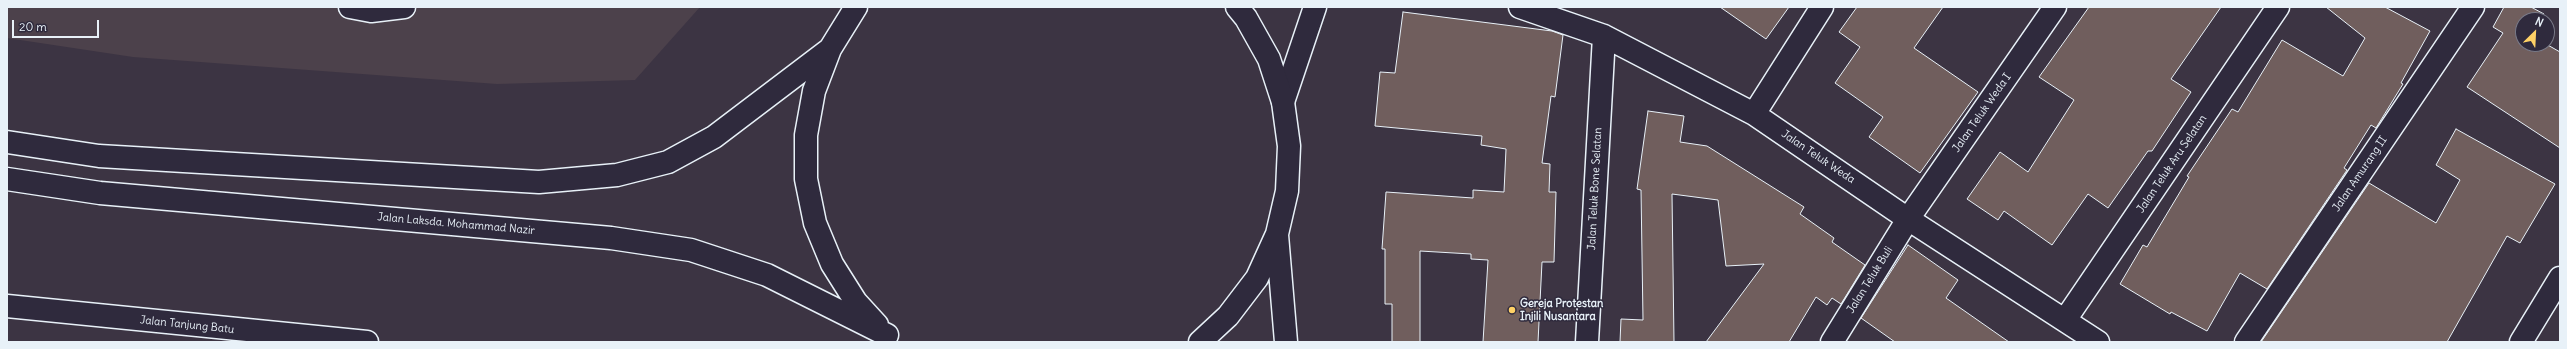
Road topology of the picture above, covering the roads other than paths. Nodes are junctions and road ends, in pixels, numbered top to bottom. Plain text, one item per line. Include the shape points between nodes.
1 (350, 7) edge
2 (404, 7) edge
3 (856, 7) edge
4 (1237, 7) edge
5 (1315, 7) edge
6 (1520, 7) edge
7 (1822, 7) edge
8 (2055, 7) edge
9 (2473, 7) edge
10 (2271, 10) edge
11 (1604, 36) junction
12 (830, 49) junction
13 (1283, 102) junction
14 (1754, 114) junction
15 (7, 142) edge
16 (7, 179) edge
17 (1908, 219) junction
18 (1277, 234) junction
19 (2560, 278) edge
20 (7, 306) edge
21 (2065, 320) junction
22 (891, 339) edge
23 (367, 342) edge
24 (1200, 342) edge
25 (1286, 342) edge
26 (1587, 342) edge
27 (1832, 342) edge
28 (2098, 342) edge
29 (2246, 342) edge
30 (2521, 342) edge

1 - 2 main road via 371,11
3 - 12 main road
4 - 13 main road via 1269,58
5 - 13 main road
6 - 11 main road, Jalan Teluk Weda
7 - 14 main road
8 - 17 main road, Jalan Teluk Weda I
9 - 29 main road, Jalan Amurang II
10 - 21 main road, Jalan Teluk Aru Selatan
11 - 14 main road, Jalan Teluk Weda
11 - 26 main road, Jalan Teluk Bone Selatan
12 - 15 main road via 714,137 668,162 617,175 531,182 99,156
12 - 22 main road via 814,91 806,134 808,186 815,223 832,264 856,302
13 - 18 main road via 1290,146 1287,191
14 - 17 main road, Jalan Teluk Weda
16 - 22 main road, Jalan Laksda. Mohammad Nazir via 100,193 611,238 691,250 767,275
17 - 21 main road, Jalan Teluk Weda
17 - 27 main road, Jalan Teluk Buli
18 - 24 main road via 1257,278 1228,316
18 - 25 main road
19 - 30 main road
20 - 23 main road, Jalan Tanjung Batu
21 - 28 main road, Jalan Teluk Weda

